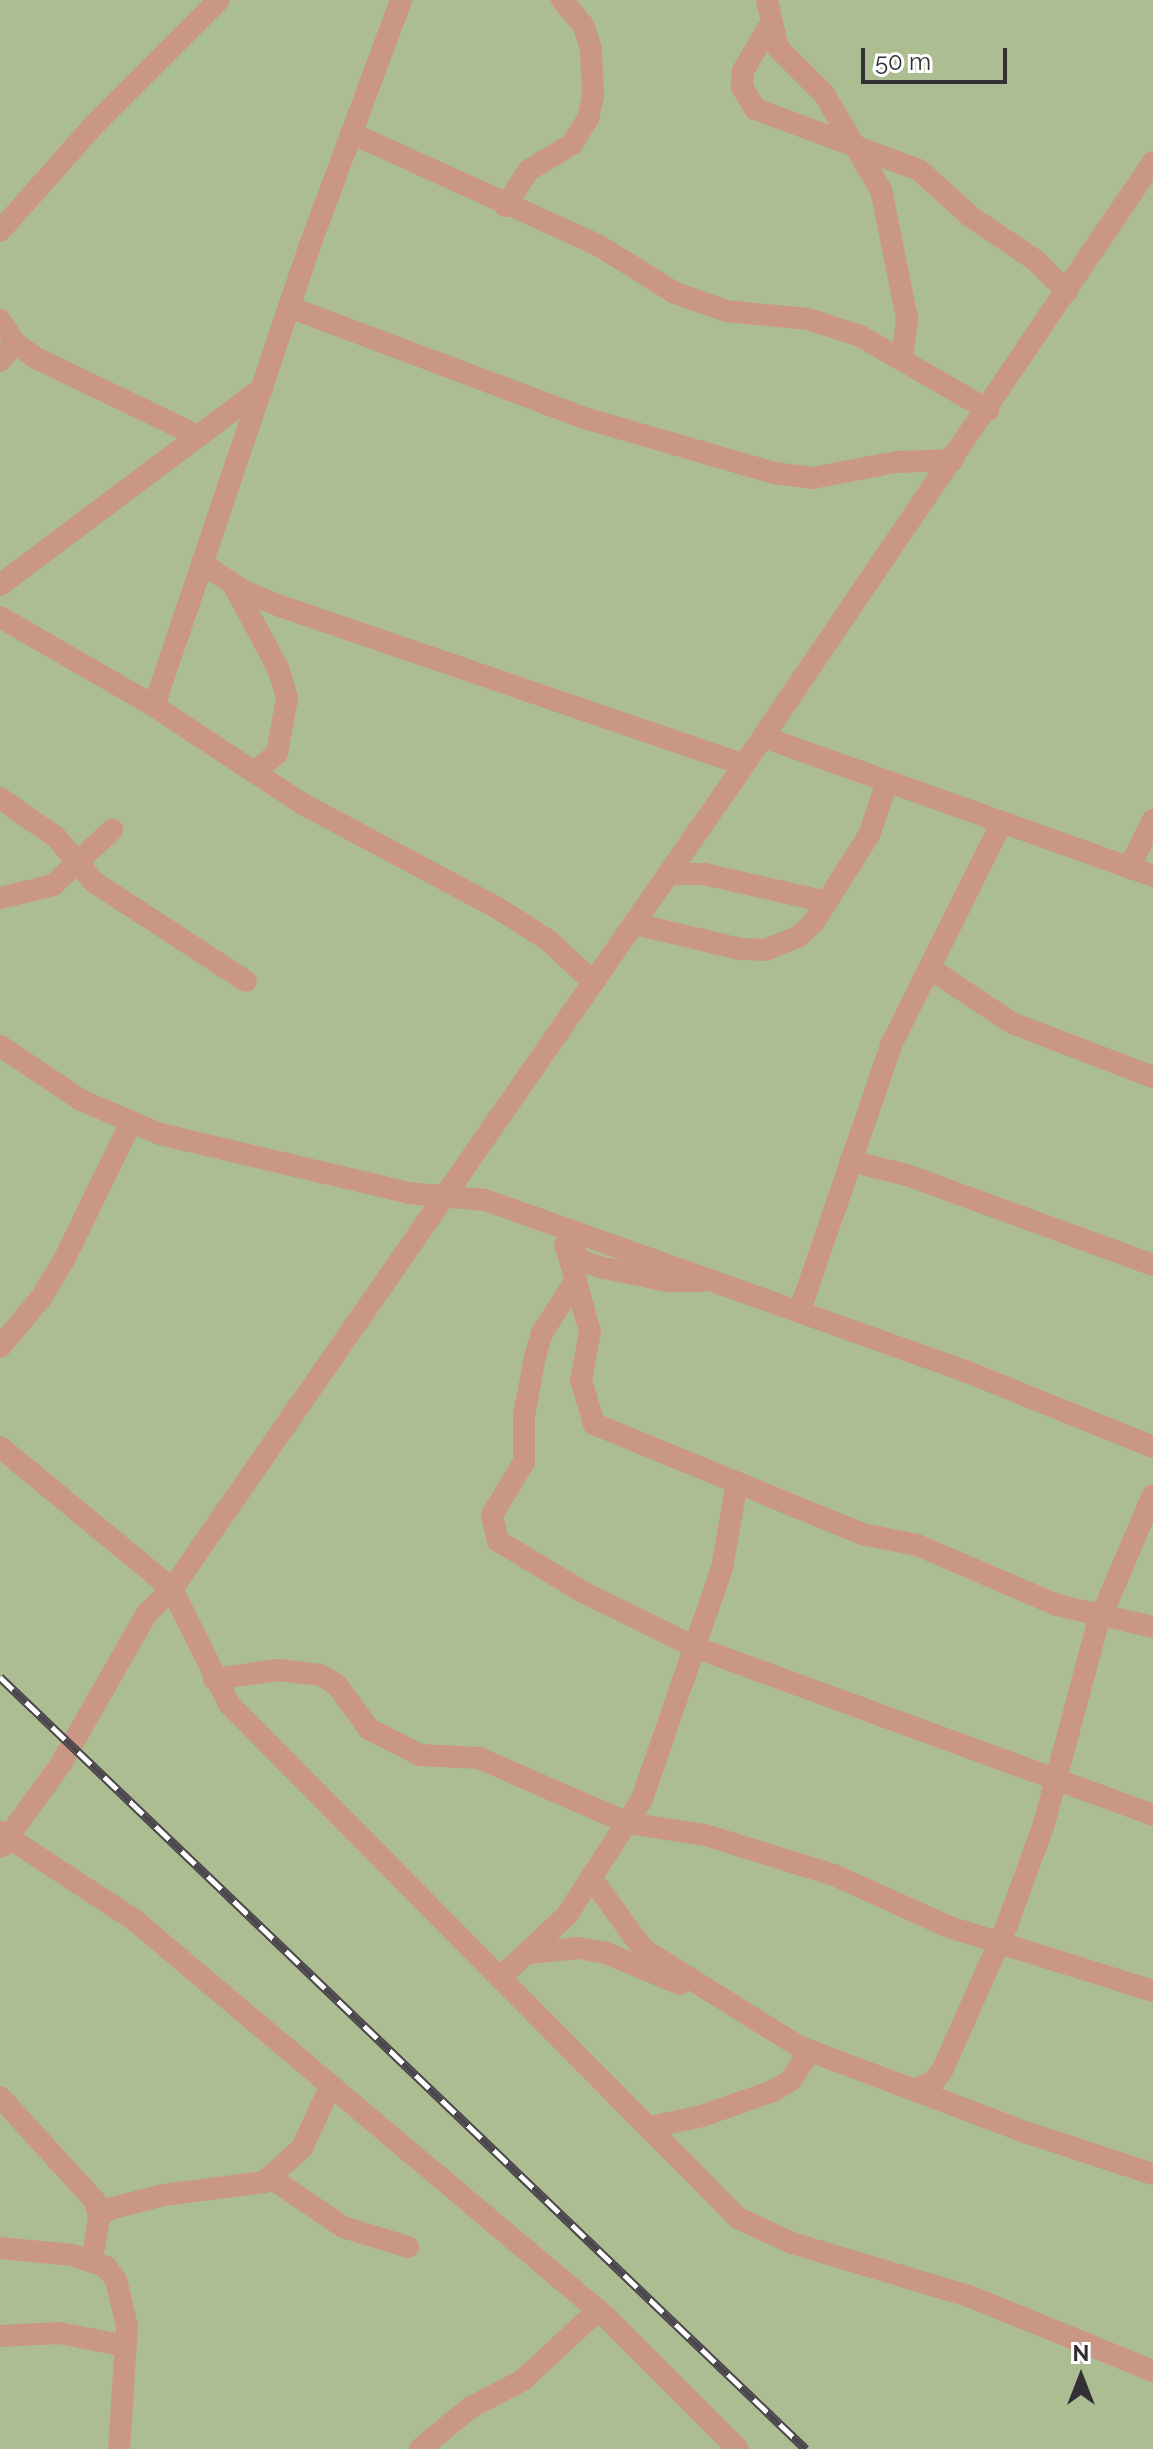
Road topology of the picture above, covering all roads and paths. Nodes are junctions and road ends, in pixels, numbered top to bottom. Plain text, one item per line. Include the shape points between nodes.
1 (219, 0) edge
2 (401, 0) edge
3 (562, 0) edge
4 (767, 0) edge
5 (771, 23) junction
6 (351, 133) junction
7 (862, 150) junction
8 (1153, 162) edge
9 (505, 206) junction
10 (0, 231) edge
11 (1067, 292) junction
12 (289, 307) junction
13 (0, 320) edge
14 (15, 343) junction
15 (902, 356) junction
16 (0, 361) edge
17 (262, 388) junction
18 (988, 410) junction
19 (198, 436) junction
20 (953, 460) junction
21 (202, 563) junction
22 (0, 585) edge
23 (234, 586) junction
24 (0, 617) edge
25 (154, 706) junction
26 (763, 737) junction
27 (744, 765) junction
28 (256, 771) junction
29 (887, 782) junction
30 (0, 798) edge
31 (1153, 820) edge
32 (1002, 822) junction
33 (112, 830) dead end
34 (77, 865) junction
35 (1129, 868) junction
36 (669, 874) junction
37 (1153, 876) edge
38 (0, 898) edge
39 (827, 902) junction
40 (635, 924) junction
41 (929, 968) junction
42 (246, 981) dead end
43 (593, 982) junction
44 (0, 1046) edge
45 (1153, 1077) edge
46 (131, 1122) junction
47 (850, 1161) junction
48 (446, 1196) junction
49 (551, 1224) junction
50 (567, 1249) junction
51 (1153, 1265) edge
52 (712, 1279) junction
53 (576, 1280) junction
54 (800, 1310) junction
55 (0, 1347) edge
56 (0, 1447) edge
57 (1153, 1447) edge
58 (737, 1483) junction
59 (1153, 1495) edge
60 (172, 1589) junction
61 (1101, 1617) junction
62 (1153, 1627) edge
63 (697, 1648) junction
64 (214, 1679) junction
65 (1054, 1782) junction
66 (1153, 1815) edge
67 (628, 1823) junction
68 (3, 1839) edge
69 (592, 1879) junction
70 (996, 1944) junction
71 (529, 1953) junction
72 (500, 1978) junction
73 (1153, 1991) edge
74 (723, 1999) junction
75 (809, 2052) junction
76 (330, 2087) junction
77 (916, 2089) junction
78 (0, 2097) edge
79 (651, 2127) junction
80 (1153, 2174) edge
81 (271, 2178) junction
82 (99, 2217) junction
83 (408, 2247) dead end
84 (0, 2248) edge
85 (92, 2260) junction
86 (598, 2310) junction
87 (0, 2336) edge
88 (126, 2346) junction
89 (1153, 2371) edge
90 (119, 2449) edge
91 (420, 2449) edge
92 (738, 2449) edge

1 - 10 street via 95,124
2 - 6 street
3 - 9 street via 583,25 591,49 593,96 588,118 572,144 529,170
4 - 5 street
5 - 7 street via 778,48 824,94
5 - 7 street via 743,71 749,103 804,131
6 - 9 street
6 - 12 street
7 - 11 street via 919,170 970,216 1035,260
7 - 15 street via 881,190 901,273 907,318
8 - 11 street
9 - 15 street via 598,245 704,304 819,322
11 - 18 street
12 - 17 street
12 - 20 street via 584,418 774,473 812,478 897,462
13 - 14 street
14 - 16 street
14 - 19 street via 66,375
15 - 18 street
17 - 19 street
17 - 21 street
18 - 20 street
19 - 22 street
20 - 26 street
21 - 23 street
21 - 25 street
23 - 27 street
23 - 28 street via 278,668 287,698 277,753
24 - 25 street
25 - 28 street
26 - 27 street
26 - 29 street
27 - 36 street
28 - 43 street via 351,832 496,907 548,940
29 - 32 street
29 - 39 street via 878,819
30 - 34 street via 56,837
31 - 35 street
32 - 35 street
32 - 41 street
33 - 34 street
34 - 38 street via 53,885
34 - 42 street via 125,905
35 - 37 street
36 - 39 street via 704,874
36 - 40 street
39 - 40 street via 798,937 765,950 710,944
40 - 43 street
41 - 45 street via 1012,1023
41 - 47 street via 891,1045
43 - 48 street
44 - 46 street via 81,1100
46 - 48 street via 212,1147 409,1193
46 - 55 street via 64,1260
47 - 51 street via 907,1175
47 - 54 street via 843,1198
48 - 49 street via 485,1200
48 - 60 street
49 - 50 street
49 - 52 street
50 - 52 street via 583,1262 647,1278
50 - 53 street
52 - 54 street
53 - 58 street via 590,1338 581,1367 583,1396 594,1424
53 - 63 street via 542,1333 529,1383 524,1462 492,1515 493,1535 570,1585
54 - 57 street
56 - 60 street
58 - 61 street via 862,1534 917,1545 1004,1585
58 - 63 street via 722,1568
59 - 61 street
60 - 64 street
60 - 68 street via 147,1613 77,1739
61 - 62 street
61 - 65 street
63 - 65 street via 933,1731
63 - 67 street via 647,1786
64 - 67 street via 278,1670 321,1675 337,1685 369,1729 384,1740 420,1755 479,1758 504,1766
64 - 72 street via 277,1757
65 - 66 street
65 - 70 street via 1044,1824
67 - 69 street
67 - 70 street via 705,1835 834,1875
68 - 76 street via 133,1919
69 - 71 street via 567,1915
69 - 74 street via 643,1949
70 - 73 street
70 - 77 street via 942,2071
71 - 72 street
71 - 74 street via 578,1948 606,1953
72 - 79 street
74 - 75 street
75 - 77 street
75 - 79 street via 791,2080 773,2091
76 - 81 street via 315,2130 291,2163
76 - 86 street
77 - 80 street
78 - 82 street via 43,2149 83,2183
79 - 89 street via 712,2196 761,2232 969,2296
81 - 82 street via 163,2195 109,2209
81 - 83 street via 343,2227
82 - 85 street
84 - 85 street
85 - 88 street via 106,2267 123,2296
86 - 91 street via 532,2373 471,2407
86 - 92 street
87 - 88 street via 59,2333
88 - 90 street

